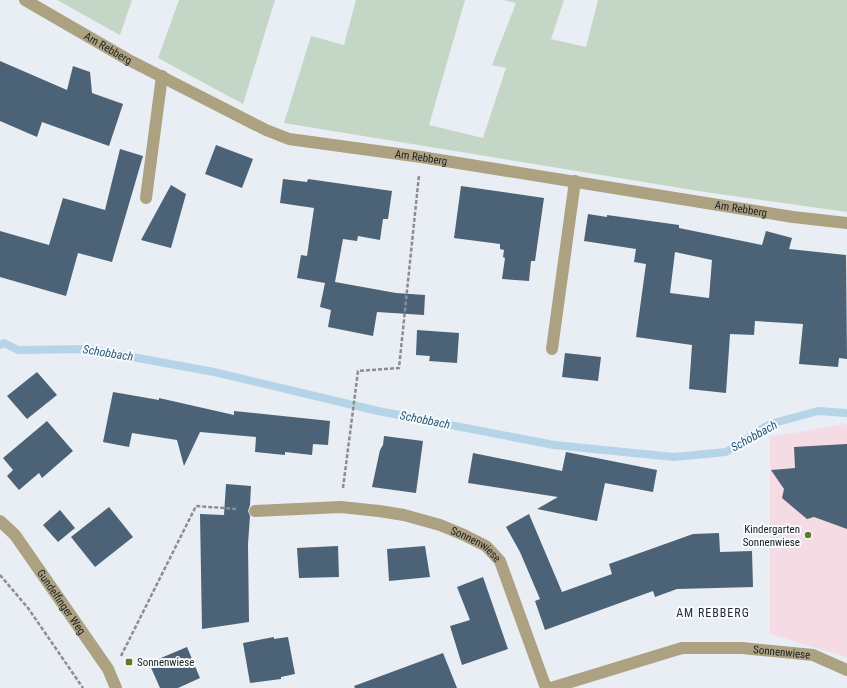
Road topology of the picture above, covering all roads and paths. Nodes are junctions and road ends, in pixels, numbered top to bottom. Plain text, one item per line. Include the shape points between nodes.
1 (25, 0) edge
2 (162, 76) junction
3 (421, 156) junction
4 (575, 181) junction
5 (146, 198) dead end
6 (847, 224) edge
7 (552, 348) dead end
8 (341, 507) junction
9 (255, 511) joint
10 (0, 521) edge
11 (0, 575) edge
12 (108, 669) junction
13 (847, 670) edge
14 (83, 688) edge
15 (116, 688) edge
16 (546, 688) edge
17 (551, 688) edge

1 - 2 street, Am Rebberg via 127,59
2 - 3 street, Am Rebberg via 266,130 289,139
2 - 5 street
3 - 4 street, Am Rebberg
3 - 8 path via 399,368 358,371
4 - 6 street, Am Rebberg
4 - 7 street
8 - 9 street, Sonnenwiese
8 - 16 street, Sonnenwiese via 379,511 440,525 486,546 500,561
9 - 12 path via 196,506 120,660
10 - 12 street, Gundelfinger Weg via 16,535
11 - 14 path via 28,608
12 - 15 street, Gundelfinger Weg
13 - 17 street, Sonnenwiese via 813,655 742,648 682,648

